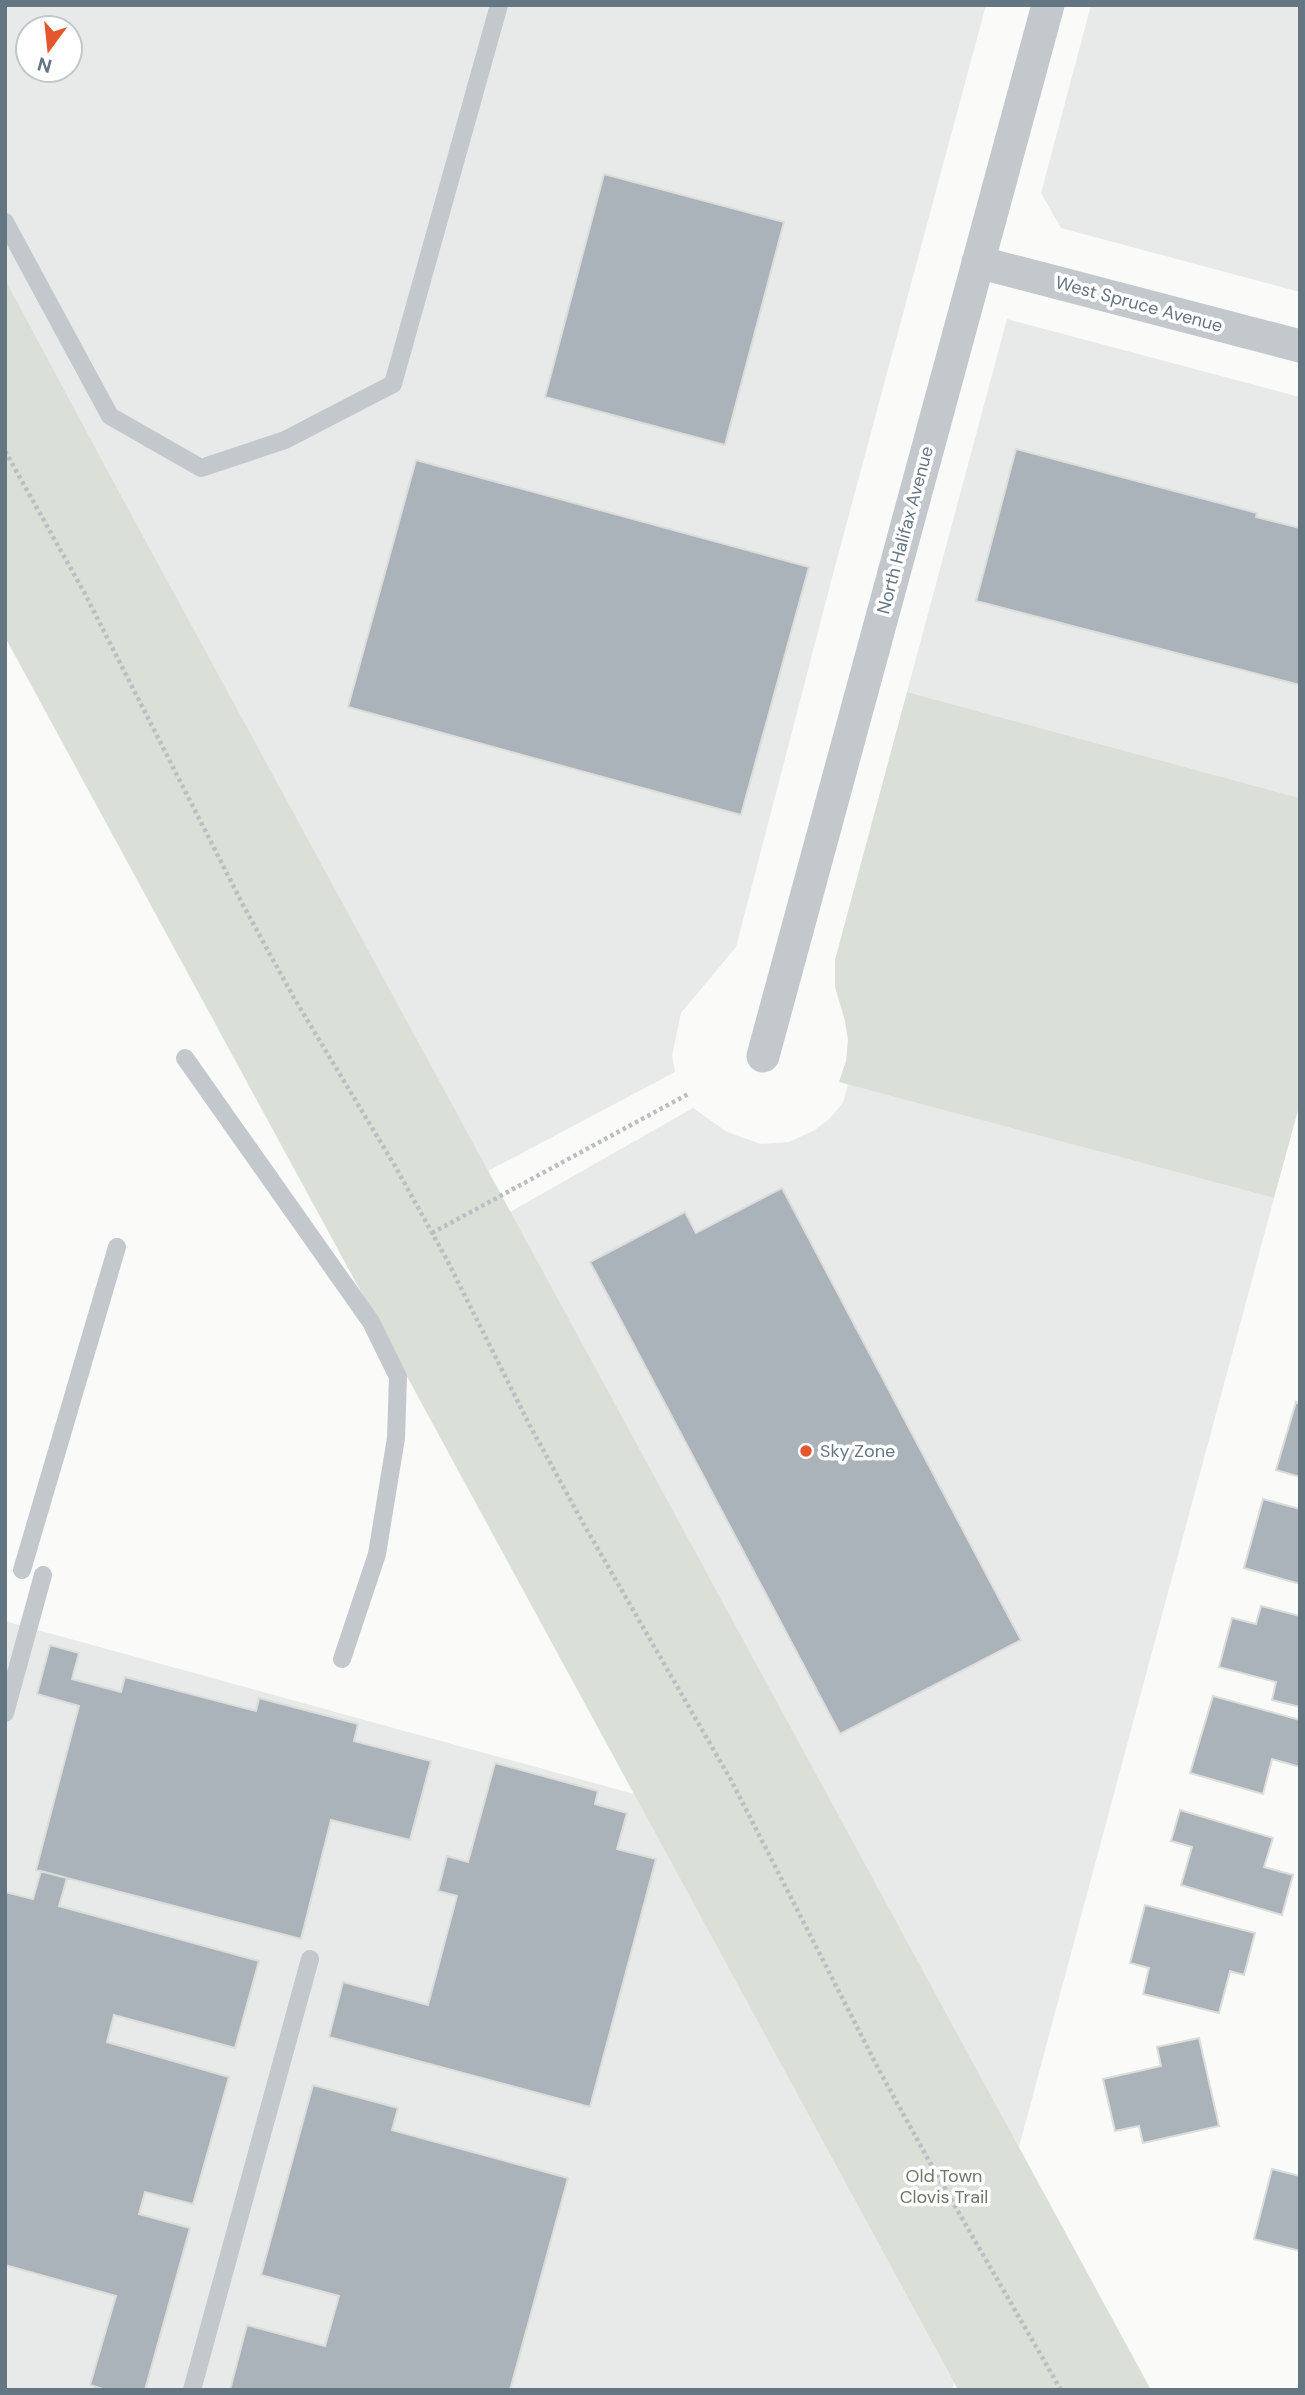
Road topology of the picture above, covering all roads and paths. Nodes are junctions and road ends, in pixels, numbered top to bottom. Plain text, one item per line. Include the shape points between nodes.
1 (499, 5) edge
2 (1048, 5) edge
3 (5, 222) edge
4 (978, 262) junction
5 (1300, 346) edge
6 (5, 451) edge
7 (763, 1056) dead end
8 (184, 1058) dead end
9 (690, 1093) dead end
10 (432, 1233) junction
11 (117, 1247) dead end
12 (22, 1570) dead end
13 (43, 1575) dead end
14 (342, 1659) dead end
15 (5, 1713) edge
16 (310, 1959) dead end
17 (192, 2390) edge
18 (1061, 2390) edge

1 - 3 lane via 393,384 285,440 201,468 110,416
2 - 4 street, North Halifax Avenue
4 - 5 street, West Spruce Avenue
4 - 7 street, North Halifax Avenue
6 - 10 path via 84,592 243,905
8 - 14 lane via 371,1322 398,1377 396,1438 377,1554
9 - 10 path
10 - 18 path via 570,1501 731,1780 879,2070
11 - 12 lane
13 - 15 lane
16 - 17 lane

